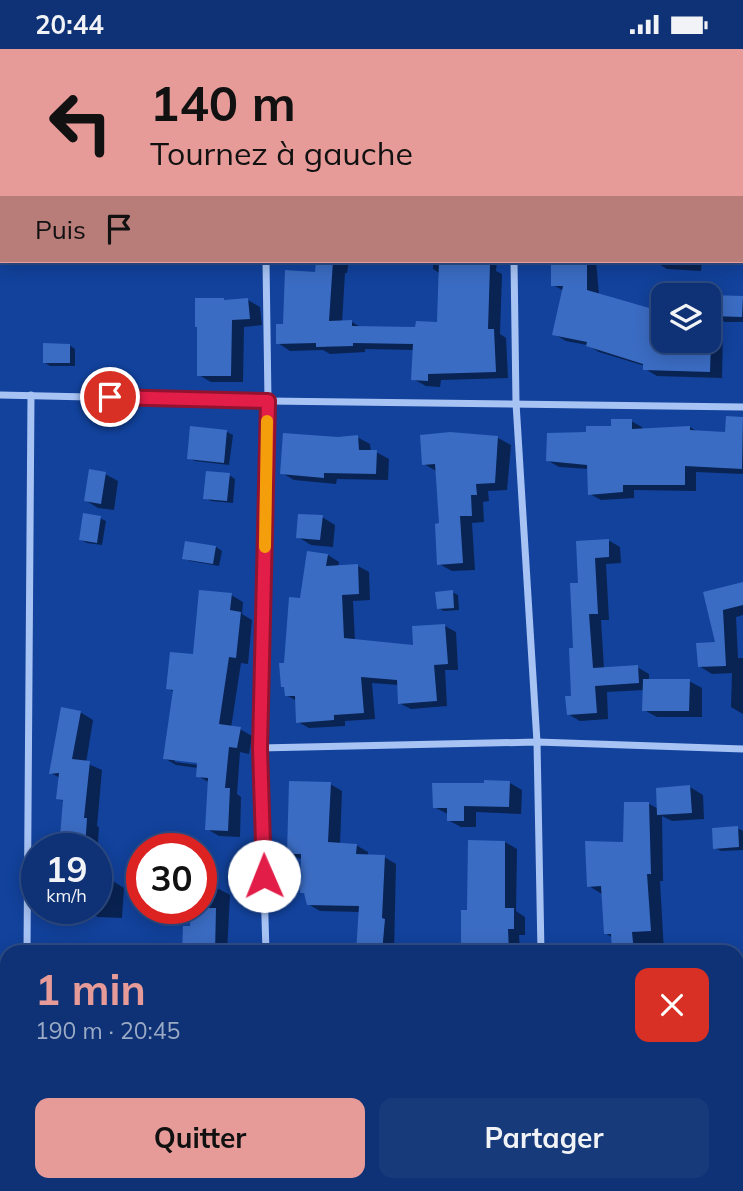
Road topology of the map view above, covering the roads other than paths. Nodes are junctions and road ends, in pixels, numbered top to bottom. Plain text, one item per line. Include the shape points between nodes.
1 (266, 263) edge
2 (514, 263) edge
3 (0, 395) edge
4 (31, 395) junction
5 (268, 401) junction
6 (516, 403) junction
7 (743, 407) edge
8 (537, 742) junction
9 (260, 748) junction
10 (743, 749) edge
11 (27, 945) edge
12 (265, 945) edge
13 (541, 945) edge

1 - 5 street
2 - 6 street
3 - 4 street
4 - 5 street
4 - 11 street
5 - 6 street
5 - 9 street
6 - 7 street
6 - 8 street
8 - 9 street
8 - 10 street
8 - 13 street
9 - 12 street

